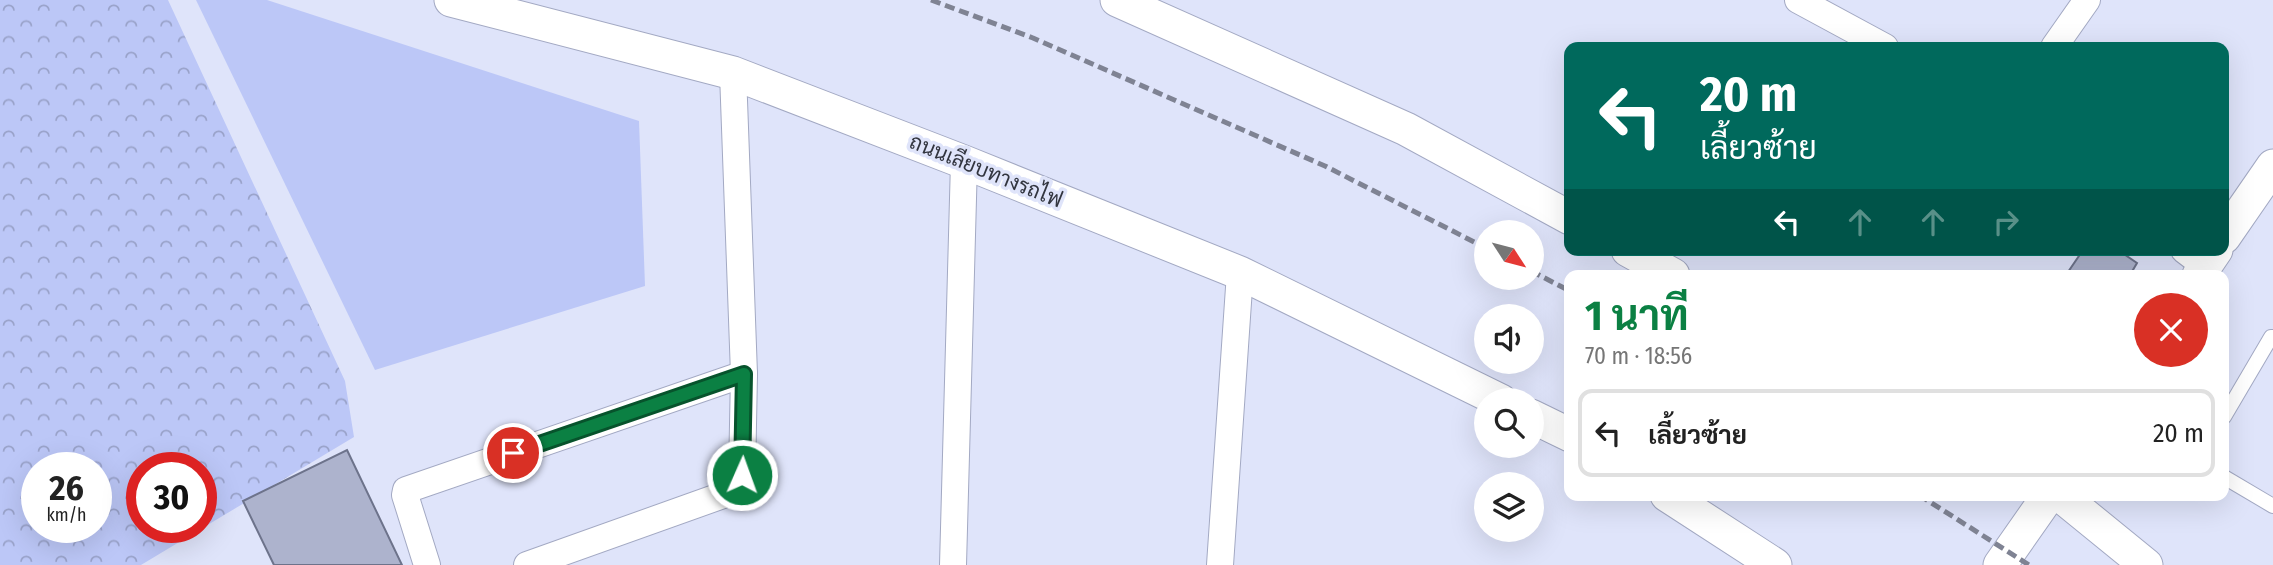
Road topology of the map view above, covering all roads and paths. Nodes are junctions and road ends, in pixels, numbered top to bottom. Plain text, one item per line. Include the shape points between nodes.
1 (451, 0) edge
2 (1117, 0) edge
3 (1798, 0) edge
4 (2087, 0) edge
5 (1876, 42) edge
6 (2058, 42) edge
7 (733, 73) junction
8 (964, 162) junction
9 (2273, 166) edge
10 (1564, 215) edge
11 (2229, 230) edge
12 (1639, 256) edge
13 (1664, 270) edge
14 (1240, 273) junction
15 (2273, 337) edge
16 (744, 374) junction
17 (1474, 388) edge
18 (2229, 408) edge
19 (1544, 422) edge
20 (1564, 432) edge
21 (2229, 480) edge
22 (1676, 501) edge
23 (2045, 501) edge
24 (2067, 501) edge
25 (2273, 506) edge
26 (427, 565) edge
27 (527, 565) edge
28 (953, 565) edge
29 (1220, 565) edge
30 (1775, 565) edge
31 (2000, 565) edge
32 (2146, 565) edge

1 - 7 street, ถนนเลียบทางรถไฟ
2 - 10 street via 1406,128
3 - 5 street
4 - 6 street
7 - 8 street, ถนนเลียบทางรถไฟ
7 - 16 street
8 - 14 street, ถนนเลียบทางรถไฟ
8 - 28 street
9 - 11 street
12 - 13 street
14 - 17 street, ถนนเลียบทางรถไฟ
14 - 29 street
15 - 18 lane
16 - 26 street via 406,490
16 - 27 street via 742,475 726,494
19 - 20 street
21 - 25 lane
22 - 30 street
23 - 31 street
24 - 32 street

